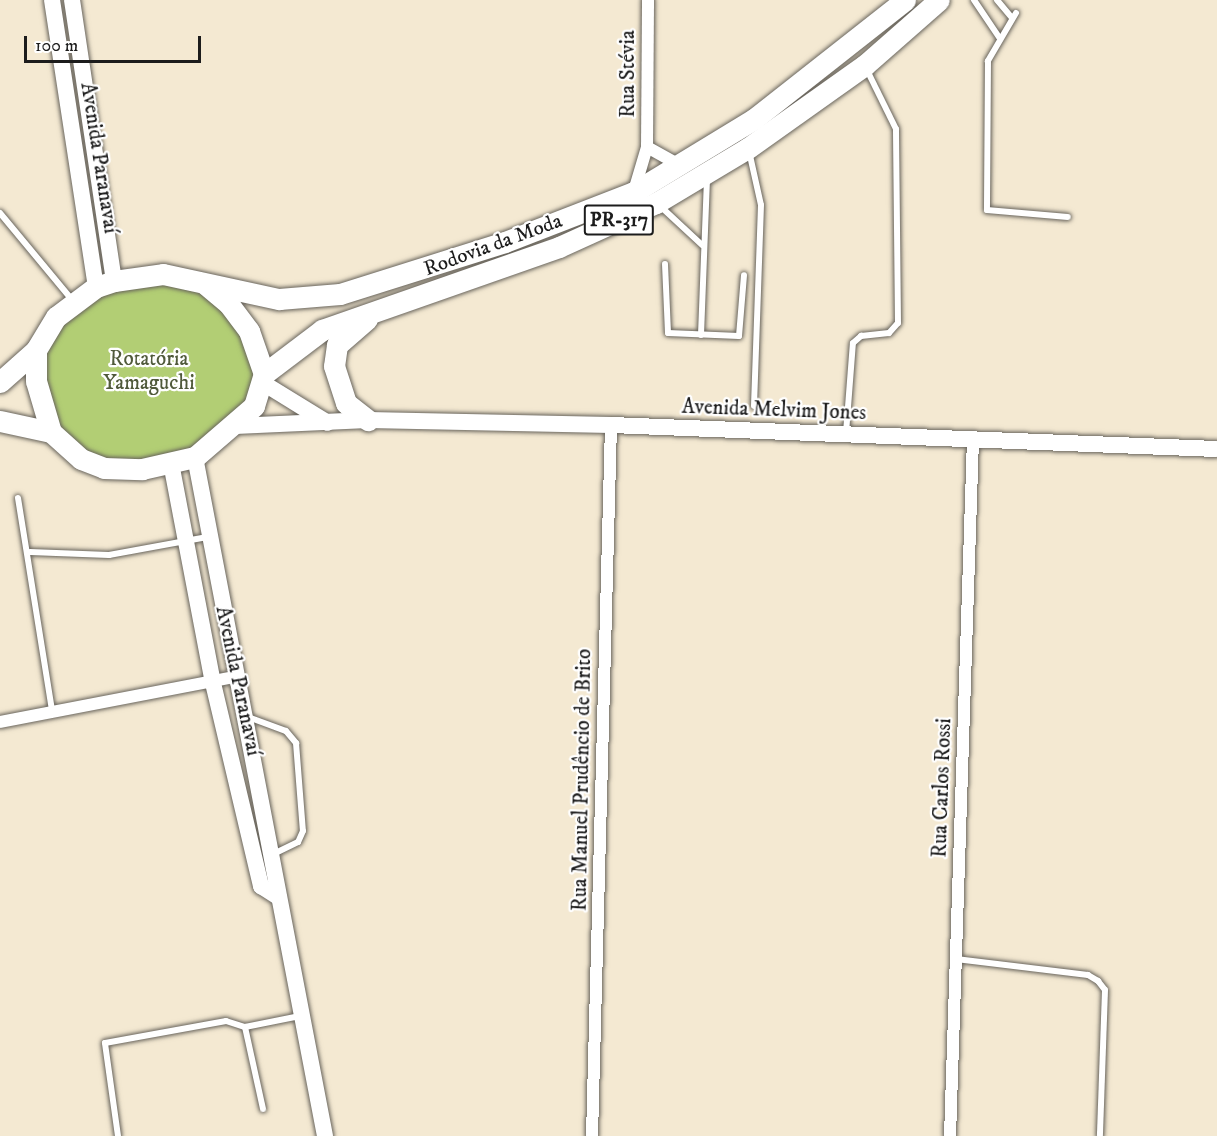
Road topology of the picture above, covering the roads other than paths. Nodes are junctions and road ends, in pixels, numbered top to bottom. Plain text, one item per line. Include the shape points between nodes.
1 (52, 0) edge
2 (72, 0) edge
3 (648, 0) edge
4 (905, 0) edge
5 (939, 0) edge
6 (974, 0) edge
7 (989, 0) edge
8 (997, 0) edge
9 (983, 6) junction
10 (999, 37) junction
11 (865, 65) junction
12 (647, 147) junction
13 (748, 148) junction
14 (683, 166) junction
15 (708, 173) junction
16 (634, 192) junction
17 (656, 203) junction
18 (0, 213) edge
19 (1068, 217) dead end
20 (702, 245) junction
21 (665, 264) dead end
22 (744, 275) dead end
23 (200, 280) junction
24 (105, 284) junction
25 (74, 302) junction
26 (389, 306) junction
27 (701, 335) junction
28 (36, 350) junction
29 (264, 378) junction
30 (0, 382) edge
31 (754, 406) dead end
32 (368, 420) junction
33 (0, 421) edge
34 (328, 423) junction
35 (611, 425) junction
36 (235, 426) junction
37 (51, 432) junction
38 (846, 435) junction
39 (973, 440) junction
40 (1217, 448) edge
41 (195, 458) junction
42 (171, 463) junction
43 (18, 498) dead end
44 (209, 537) junction
45 (188, 539) junction
46 (30, 552) junction
47 (233, 677) junction
48 (213, 683) junction
49 (52, 711) junction
50 (241, 716) junction
51 (0, 722) edge
52 (270, 855) junction
53 (278, 897) junction
54 (956, 959) junction
55 (301, 1015) junction
56 (245, 1027) junction
57 (263, 1109) dead end
58 (118, 1136) edge
59 (325, 1136) edge
60 (592, 1136) edge
61 (950, 1136) edge
62 (1100, 1136) edge

1 - 24 street, Avenida Paranavaí
2 - 24 street, Avenida Paranavaí
3 - 12 street, Rua Stévia
4 - 14 highway, Rodovia da Moda / PR-317 via 812,76
5 - 11 highway, Rodovia da Moda / PR-317
6 - 9 lane
7 - 9 lane
8 - 10 lane via 1014,15
9 - 10 lane via 986,25
10 - 19 lane via 987,61 987,210
11 - 13 highway, Rodovia da Moda / PR-317
11 - 38 lane via 896,129 898,323 889,333 861,336 853,343
12 - 14 street, Rua Stévia
12 - 16 street, Rua Stévia
13 - 15 highway, Rodovia da Moda / PR-317
13 - 31 lane via 761,205
14 - 16 highway, Rodovia da Moda / PR-317
15 - 17 highway, Rodovia da Moda / PR-317
15 - 20 lane
16 - 23 highway, Rodovia da Moda / PR-317 via 505,242 340,294 279,299
17 - 20 lane
17 - 26 highway, Rodovia da Moda / PR-317 via 559,248
18 - 25 lane
20 - 27 lane
21 - 27 lane via 665,330
22 - 27 lane via 742,332
23 - 24 highway via 164,274
23 - 29 highway via 228,303 249,330
24 - 25 highway
25 - 28 highway via 56,317
26 - 29 highway, Rodovia da Moda / PR-317 via 321,330
26 - 32 highway via 337,345 339,387 346,403
28 - 30 highway
28 - 37 highway via 36,381
29 - 34 street
29 - 36 highway via 254,406
32 - 34 street, Avenida Melvim Jones
32 - 35 street, Avenida Melvim Jones
33 - 37 highway
34 - 36 street, Avenida Melvim Jones
35 - 38 street, Avenida Melvim Jones
35 - 60 street, Rua Manuel Prudêncio de Brito
36 - 41 highway
37 - 42 highway via 81,459 105,468
38 - 39 street, Avenida Melvim Jones
39 - 40 street, Avenida Melvim Jones
39 - 54 street, Rua Carlos Rossi
41 - 42 highway
41 - 44 street, Avenida Paranavaí
42 - 45 street, Avenida Paranavaí
43 - 46 lane
44 - 45 lane
44 - 47 street, Avenida Paranavaí
45 - 46 lane via 109,555
45 - 48 street, Avenida Paranavaí
46 - 49 lane
47 - 48 street
47 - 50 street, Avenida Paranavaí
48 - 49 street
48 - 53 street, Avenida Paranavaí via 261,886
49 - 51 street
50 - 52 street, Avenida Paranavaí
50 - 52 lane via 286,731 296,743 303,831 298,842
52 - 53 street, Avenida Paranavaí
53 - 55 street, Avenida Paranavaí
54 - 61 street, Rua Carlos Rossi
54 - 62 lane via 1088,975 1098,981 1105,990
55 - 56 lane
55 - 59 street, Avenida Paranavaí
56 - 57 lane
56 - 58 lane via 226,1021 105,1043

